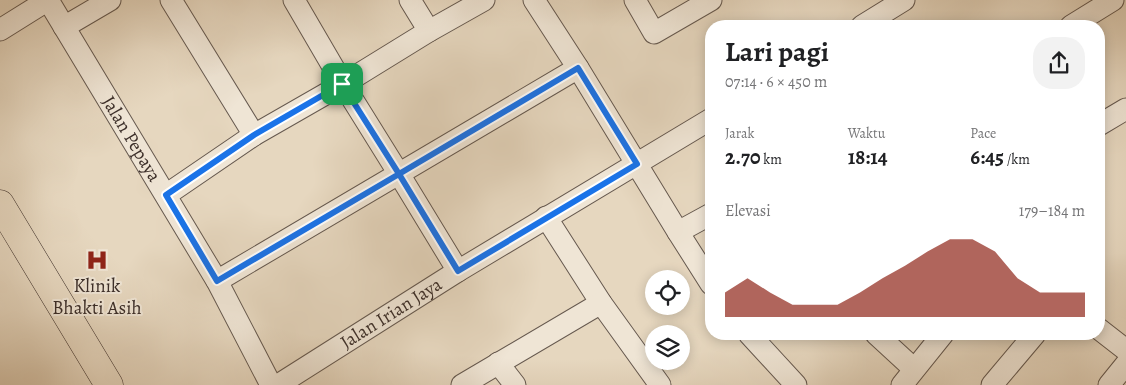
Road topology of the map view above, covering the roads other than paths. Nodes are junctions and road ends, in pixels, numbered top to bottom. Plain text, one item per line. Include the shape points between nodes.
1 (48, 0) edge
2 (110, 0) edge
3 (171, 0) edge
4 (294, 0) edge
5 (410, 0) edge
6 (484, 0) edge
7 (534, 0) edge
8 (635, 0) edge
9 (711, 0) edge
10 (904, 0) edge
11 (1113, 0) edge
12 (872, 20) edge
13 (1081, 20) edge
14 (64, 27) junction
15 (0, 30) edge
16 (429, 31) junction
17 (578, 68) junction
18 (342, 84) junction
19 (1126, 109) edge
20 (1105, 121) edge
21 (705, 123) edge
22 (254, 135) junction
23 (637, 164) junction
24 (399, 174) junction
25 (166, 195) junction
26 (0, 204) edge
27 (546, 217) junction
28 (705, 217) edge
29 (678, 232) junction
30 (458, 271) junction
31 (705, 275) edge
32 (217, 281) junction
33 (601, 303) junction
34 (1105, 334) edge
35 (755, 340) edge
36 (880, 340) edge
37 (938, 340) edge
38 (1030, 340) edge
39 (1126, 350) edge
40 (498, 363) junction
41 (1126, 364) edge
42 (908, 377) edge
43 (109, 385) edge
44 (271, 385) edge
45 (278, 385) edge
46 (462, 385) edge
47 (515, 385) edge
48 (660, 385) edge
49 (796, 385) edge
50 (992, 385) edge
51 (1109, 385) edge

1 - 14 street, Jalan Pepaya
1 - 15 street
2 - 14 street
3 - 22 street
4 - 18 street
5 - 16 street
6 - 16 street
7 - 17 street
8 - 9 street via 654,33
10 - 12 street
11 - 13 street
14 - 25 street, Jalan Pepaya
16 - 18 street
17 - 23 street
17 - 24 street
18 - 22 street
18 - 24 street
19 - 20 street
21 - 23 street, Jalan Irian Jaya
22 - 25 street
23 - 27 street, Jalan Irian Jaya
23 - 29 street
24 - 30 street
24 - 32 street
25 - 32 street, Jalan Pepaya
26 - 43 highway
27 - 30 street, Jalan Irian Jaya
27 - 33 street
28 - 29 street
29 - 31 street
30 - 45 street, Jalan Irian Jaya
32 - 44 street, Jalan Pepaya
33 - 40 street
33 - 48 street
34 - 39 street
35 - 49 street
36 - 42 street
37 - 42 street
38 - 50 street
40 - 46 street
40 - 47 street
41 - 51 street

